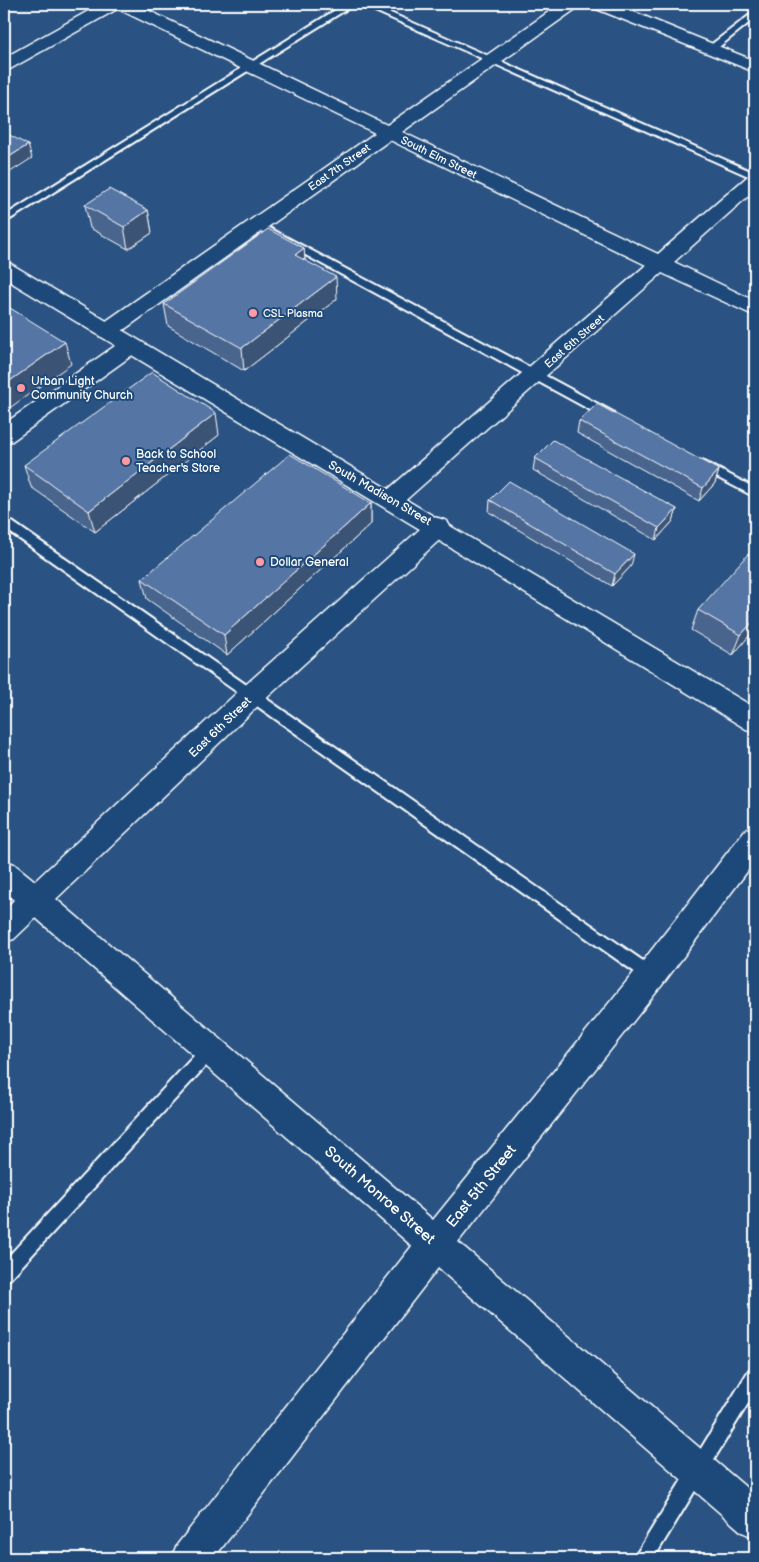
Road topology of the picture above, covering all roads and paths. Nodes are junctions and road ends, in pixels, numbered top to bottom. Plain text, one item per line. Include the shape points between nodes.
1 (114, 4) edge
2 (122, 4) edge
3 (351, 4) edge
4 (363, 4) edge
5 (571, 4) edge
6 (600, 4) edge
7 (755, 14) edge
8 (712, 49) junction
9 (492, 60) junction
10 (4, 65) edge
11 (250, 66) junction
12 (755, 67) edge
13 (389, 132) junction
14 (755, 176) edge
15 (755, 180) edge
16 (4, 220) edge
17 (258, 225) junction
18 (661, 264) junction
19 (4, 269) edge
20 (755, 309) edge
21 (107, 331) junction
22 (130, 346) junction
23 (534, 376) junction
24 (619, 421) edge
25 (4, 435) edge
26 (696, 461) edge
27 (755, 493) edge
28 (391, 500) junction
29 (4, 522) edge
30 (438, 527) junction
31 (251, 696) junction
32 (755, 721) edge
33 (755, 839) edge
34 (4, 873) edge
35 (35, 899) junction
36 (4, 929) edge
37 (651, 975) junction
38 (210, 1050) junction
39 (436, 1242) junction
40 (4, 1273) edge
41 (755, 1376) edge
42 (697, 1470) junction
43 (755, 1519) edge
44 (190, 1558) edge
45 (643, 1558) edge

1 - 10 street
2 - 11 street, South Elm Street
3 - 11 lane
4 - 9 lane
5 - 9 street, East 7th Street
6 - 8 street
7 - 8 lane
8 - 12 street
9 - 13 street, East 7th Street
9 - 14 lane
11 - 13 street, South Elm Street
11 - 16 lane
13 - 17 street, East 7th Street
13 - 18 street, South Elm Street
15 - 18 street, East 6th Street
17 - 21 street, East 7th Street
17 - 23 lane
18 - 20 street, South Elm Street
18 - 23 street, East 6th Street
19 - 21 street, South Madison Street
21 - 22 street, South Madison Street
22 - 25 street
22 - 28 street, South Madison Street
23 - 24 lane
23 - 28 street, East 6th Street
26 - 27 lane
28 - 30 street, South Madison Street
29 - 31 lane
30 - 31 street, East 6th Street
30 - 32 street, South Madison Street
31 - 35 street, East 6th Street
31 - 37 lane
33 - 37 street, East 5th Street
34 - 35 street, South Monroe Street
35 - 36 street, East 6th Street
35 - 38 street, South Monroe Street
37 - 39 street, East 5th Street
38 - 39 street, South Monroe Street
38 - 40 lane
39 - 42 street, South Monroe Street
39 - 44 street, East 5th Street
41 - 42 lane
42 - 43 street, South Monroe Street
42 - 45 lane

